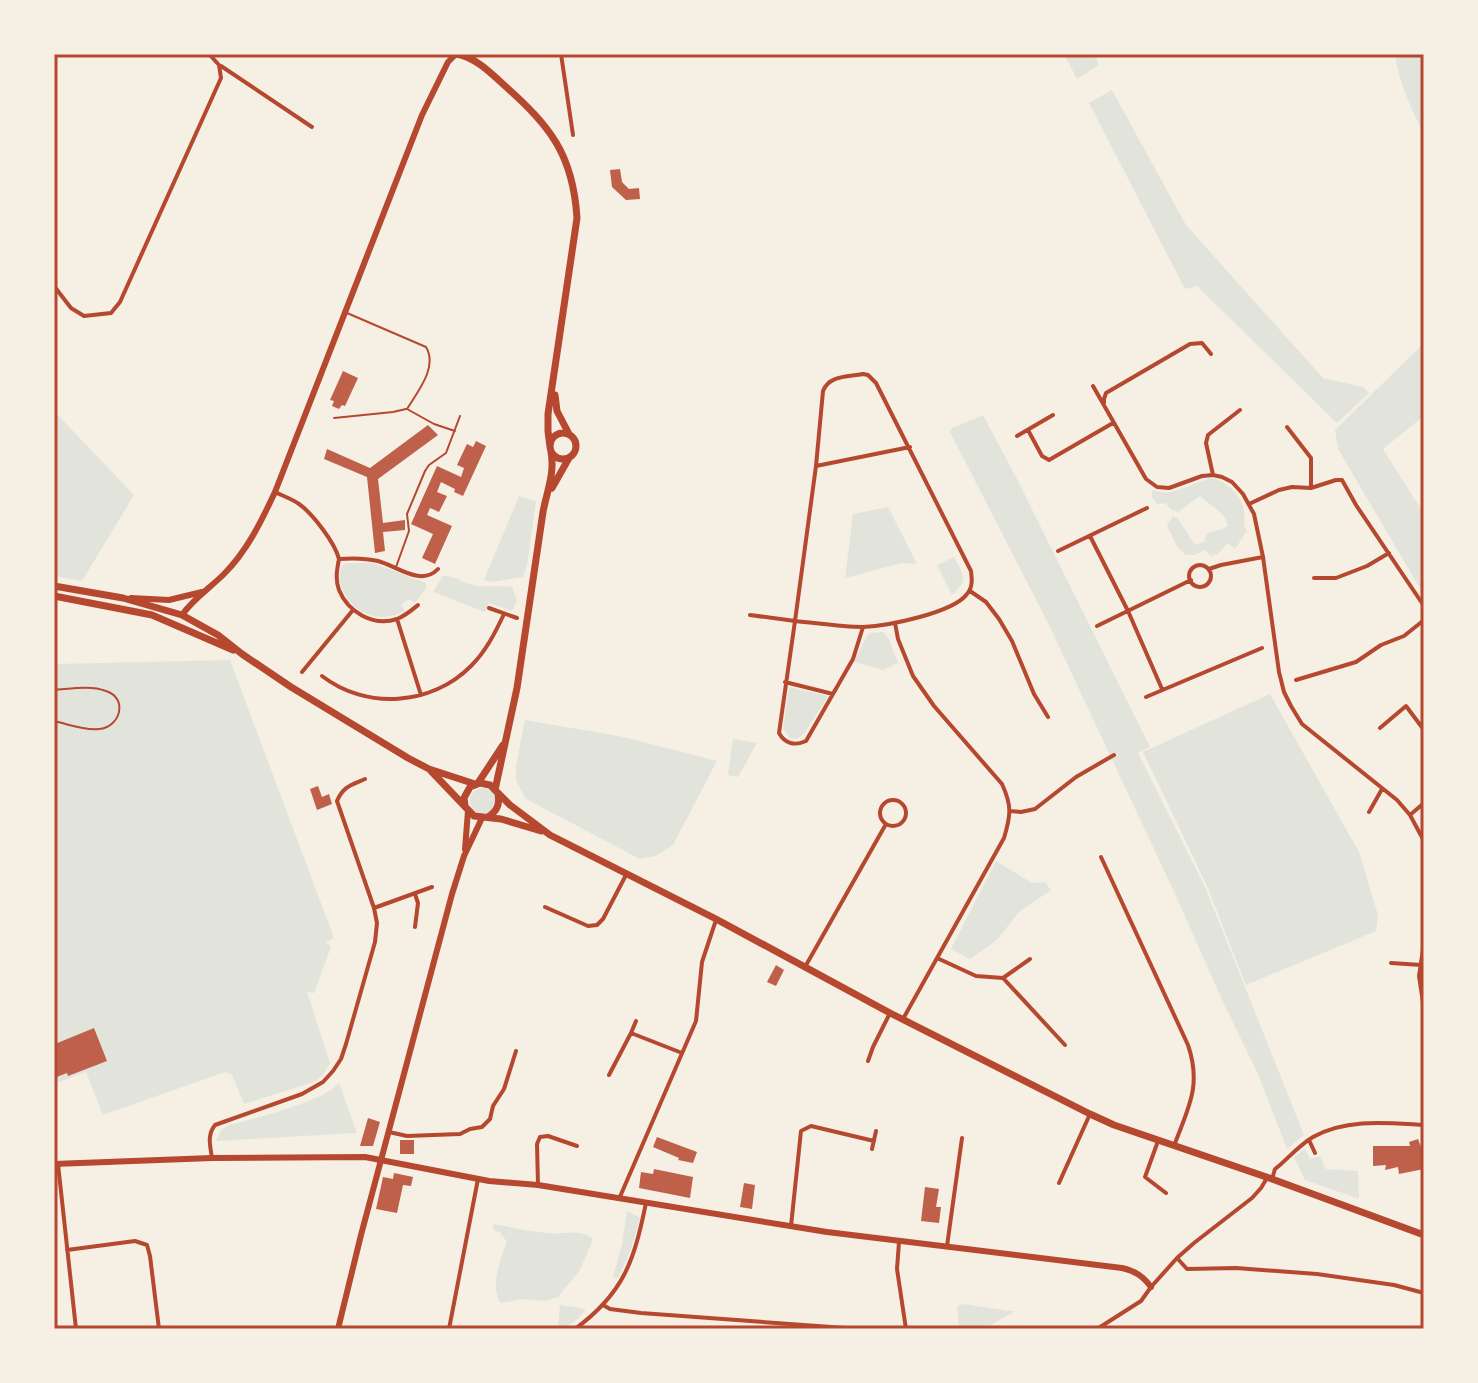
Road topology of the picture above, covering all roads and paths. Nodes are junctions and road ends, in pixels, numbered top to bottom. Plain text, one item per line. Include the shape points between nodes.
1 (209, 54) edge
2 (456, 54) edge
3 (561, 54) edge
4 (219, 65) junction
5 (312, 127) dead end
6 (573, 135) dead end
7 (54, 286) edge
8 (346, 313) junction
9 (1211, 354) dead end
10 (554, 381) junction
11 (1093, 386) dead end
12 (1105, 406) junction
13 (407, 409) junction
14 (1240, 410) dead end
15 (1053, 415) dead end
16 (460, 416) dead end
17 (334, 418) dead end
18 (1113, 423) junction
19 (1287, 427) dead end
20 (1028, 430) junction
21 (455, 431) junction
22 (569, 434) junction
23 (1017, 436) dead end
24 (910, 447) junction
25 (550, 450) junction
26 (569, 458) junction
27 (816, 466) junction
28 (1213, 475) junction
29 (1311, 488) junction
30 (275, 492) junction
31 (544, 504) junction
32 (1249, 504) junction
33 (1147, 508) dead end
34 (1090, 536) junction
35 (1058, 551) dead end
36 (1389, 553) junction
37 (1263, 557) junction
38 (339, 559) junction
39 (396, 567) junction
40 (438, 569) dead end
41 (1209, 569) junction
42 (1314, 578) dead end
43 (1191, 580) junction
44 (54, 586) edge
45 (207, 590) junction
46 (970, 591) junction
47 (54, 596) edge
48 (123, 598) junction
49 (418, 605) dead end
50 (1424, 606) edge
51 (489, 608) dead end
52 (353, 610) junction
53 (1128, 611) junction
54 (504, 614) junction
55 (182, 615) junction
56 (750, 615) dead end
57 (517, 618) dead end
58 (397, 619) junction
59 (1424, 620) edge
60 (795, 621) junction
61 (895, 623) junction
62 (178, 625) junction
63 (1097, 626) dead end
64 (863, 627) junction
65 (1262, 648) dead end
66 (242, 654) junction
67 (302, 672) dead end
68 (322, 676) dead end
69 (1296, 680) dead end
70 (785, 682) junction
71 (1162, 689) junction
72 (54, 690) edge
73 (833, 694) junction
74 (421, 695) junction
75 (1146, 697) dead end
76 (1048, 717) dead end
77 (54, 721) edge
78 (1380, 728) dead end
79 (1424, 730) edge
80 (506, 739) junction
81 (1114, 755) dead end
82 (429, 769) junction
83 (365, 779) dead end
84 (477, 784) junction
85 (1382, 789) junction
86 (497, 792) junction
87 (1424, 803) edge
88 (467, 809) junction
89 (1011, 811) junction
90 (1369, 812) dead end
91 (1410, 815) junction
92 (485, 817) junction
93 (886, 824) junction
94 (550, 835) junction
95 (1424, 841) edge
96 (464, 856) junction
97 (1101, 857) dead end
98 (626, 875) junction
99 (432, 887) dead end
100 (415, 894) junction
101 (545, 907) dead end
102 (374, 908) junction
103 (716, 919) junction
104 (415, 927) dead end
105 (1424, 943) edge
106 (937, 958) junction
107 (1030, 959) dead end
108 (1391, 963) dead end
109 (1421, 965) junction
110 (805, 967) junction
111 (1003, 978) junction
112 (1424, 1009) edge
113 (890, 1013) junction
114 (903, 1019) junction
115 (636, 1021) dead end
116 (631, 1033) junction
117 (1065, 1045) dead end
118 (516, 1051) dead end
119 (682, 1053) junction
120 (868, 1061) dead end
121 (609, 1075) dead end
122 (1090, 1114) junction
123 (1424, 1125) edge
124 (876, 1131) dead end
125 (389, 1132) junction
126 (962, 1138) dead end
127 (1309, 1140) junction
128 (874, 1141) junction
129 (1158, 1141) junction
130 (577, 1146) dead end
131 (1174, 1146) junction
132 (872, 1149) dead end
133 (1315, 1153) dead end
134 (212, 1158) junction
135 (381, 1159) junction
136 (56, 1164) edge
137 (478, 1179) junction
138 (1269, 1179) junction
139 (1059, 1183) dead end
140 (538, 1185) junction
141 (1166, 1193) dead end
142 (619, 1199) junction
143 (646, 1203) junction
144 (791, 1226) junction
145 (1424, 1234) edge
146 (899, 1242) junction
147 (947, 1248) junction
148 (67, 1250) junction
149 (1177, 1258) junction
150 (1151, 1287) junction
151 (1424, 1293) edge
152 (603, 1305) junction
153 (76, 1329) edge
154 (159, 1329) edge
155 (338, 1329) edge
156 (449, 1329) edge
157 (575, 1329) edge
158 (859, 1329) edge
159 (905, 1329) edge
160 (1097, 1329) edge

1 - 4 street
2 - 8 street via 422,115
2 - 10 main road via 480,64 530,108 559,147 571,176 577,218
3 - 6 street
4 - 5 street
4 - 7 street via 219,83 120,302 111,313 84,316
8 - 13 lane via 426,347 429,368
8 - 30 street
9 - 12 street via 1202,343 1190,344 1106,393
10 - 22 main road via 557,411
10 - 25 main road via 548,414
11 - 12 street
12 - 18 street
13 - 17 lane
13 - 21 lane
14 - 28 street via 1208,435
15 - 20 street
16 - 21 lane
18 - 20 street via 1049,460
18 - 28 street via 1146,479 1157,487
19 - 29 street via 1311,458
20 - 23 street
21 - 39 lane via 446,453 425,471 407,514 409,531
22 - 25 main road via 554,436
22 - 26 main road via 576,449
24 - 27 street
24 - 27 street via 872,378 833,378 823,391
24 - 46 street via 971,571
25 - 26 main road via 557,458
25 - 31 main road via 552,476
26 - 31 main road
27 - 60 street
28 - 32 street via 1232,482
29 - 32 street via 1279,490
29 - 36 street via 1342,480
30 - 38 street via 310,514
30 - 45 street via 245,549
31 - 80 main road
32 - 37 street
33 - 34 street
34 - 35 street
34 - 53 street
36 - 42 street via 1336,578
36 - 50 street
37 - 41 street
37 - 85 street via 1279,672 1291,706 1302,724
38 - 39 street via 368,559
38 - 52 street via 339,590
39 - 40 street via 420,577
41 - 43 street via 1195,566
41 - 43 street via 1206,585
43 - 53 street
44 - 48 main road
45 - 48 street via 169,600
45 - 55 street
46 - 61 street via 927,616
46 - 76 street via 999,619
47 - 62 main road
48 - 55 main road
49 - 58 street
51 - 54 street
52 - 58 street via 377,621
52 - 67 street
53 - 63 street
53 - 71 street
54 - 57 street
54 - 74 street via 469,668 447,685
55 - 62 main road
55 - 66 main road
56 - 60 street
58 - 74 street
59 - 69 street via 1356,662
60 - 64 street
60 - 70 street
61 - 64 street
61 - 89 street via 913,676 1002,784
62 - 66 main road
64 - 73 street
65 - 71 street
66 - 82 main road
68 - 74 street via 364,697
70 - 73 street
70 - 73 street via 779,733 787,743 806,741
71 - 75 street
72 - 77 path via 111,692 121,712 100,729
78 - 79 street via 1406,706
80 - 84 main road
80 - 86 main road
81 - 89 street via 1035,809
82 - 84 main road
82 - 88 main road
83 - 102 street via 344,789 337,801
84 - 86 main road
84 - 88 main road via 464,798
85 - 90 street
85 - 91 street
86 - 92 main road via 499,806
86 - 94 main road
87 - 91 street
88 - 92 main road
88 - 96 street
89 - 106 street via 1004,838
91 - 95 street
92 - 94 main road
92 - 96 street
93 - 93 street via 882,806 900,802 905,818 895,826
93 - 110 street
94 - 98 main road
96 - 125 street
97 - 131 street via 1194,1063 1192,1097
98 - 101 street via 597,925
98 - 103 main road
99 - 100 street
100 - 102 street
100 - 104 street
102 - 134 street via 375,942 341,1059 323,1082 302,1094 215,1125 209,1137
103 - 110 main road
103 - 119 street via 702,962 696,1021
105 - 109 street
106 - 111 street via 976,976
106 - 114 street
107 - 111 street
108 - 109 street
109 - 112 street
110 - 113 main road
111 - 117 street
113 - 114 main road
113 - 120 street
114 - 122 main road
115 - 116 street
116 - 119 street
116 - 121 street
118 - 125 street via 504,1089 482,1127 460,1134
119 - 142 street
122 - 129 main road
122 - 139 street
123 - 127 street via 1340,1126
124 - 128 street
125 - 135 street
126 - 147 street
127 - 133 street
127 - 138 street
128 - 132 street
128 - 144 street via 811,1126 801,1131
129 - 131 main road
129 - 141 street via 1145,1177
130 - 140 street via 540,1137
131 - 138 main road
134 - 135 street
134 - 136 street
135 - 137 street
135 - 155 street
136 - 148 street
137 - 140 street
137 - 156 street
138 - 145 main road
138 - 149 street
140 - 142 street
142 - 143 street
143 - 144 street
143 - 152 street via 633,1260
144 - 146 street
146 - 147 street
146 - 159 street
147 - 150 street via 1122,1268 1139,1274
148 - 153 street
148 - 154 street via 135,1241 147,1245
149 - 150 street
149 - 151 street via 1187,1269 1317,1274
150 - 160 street via 1141,1301
152 - 157 street
152 - 158 street via 641,1313

